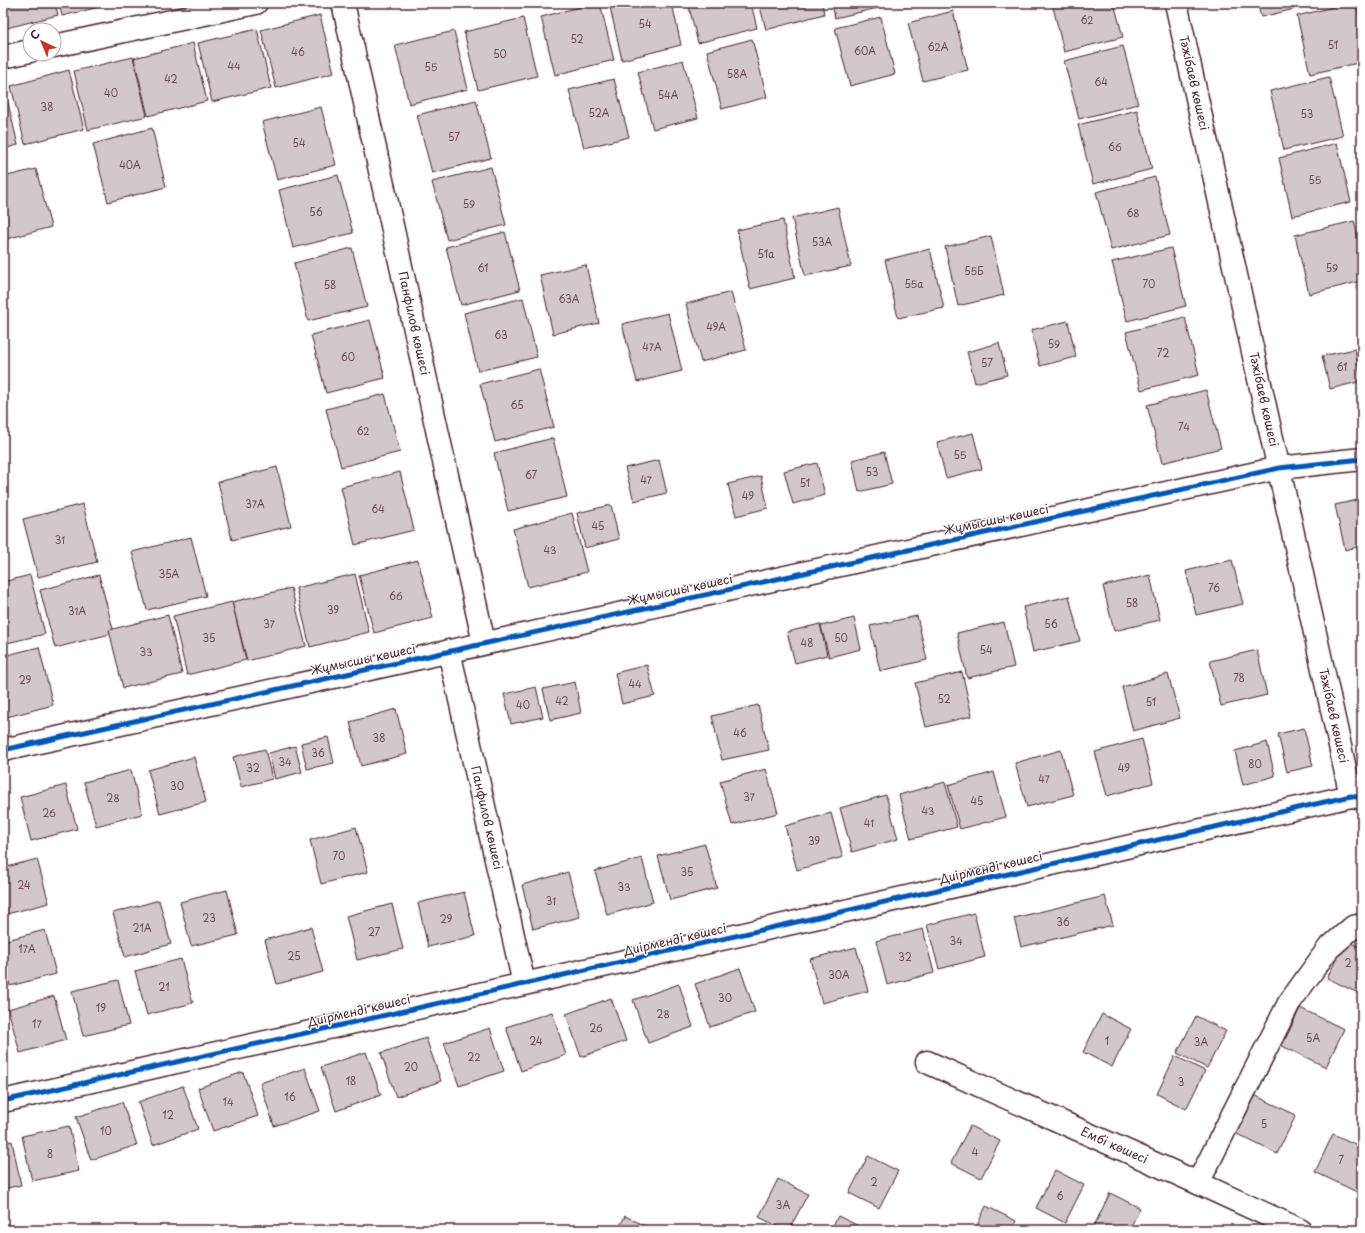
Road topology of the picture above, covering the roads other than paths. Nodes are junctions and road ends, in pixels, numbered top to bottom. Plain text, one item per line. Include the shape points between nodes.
1 (256, 3) edge
2 (342, 3) edge
3 (1176, 3) edge
4 (62, 44) edge
5 (22, 53) edge
6 (3, 57) edge
7 (1362, 459) edge
8 (1279, 468) junction
9 (484, 643) junction
10 (449, 651) junction
11 (3, 750) edge
12 (1357, 797) edge
13 (1362, 925) edge
14 (524, 984) junction
15 (927, 1062) dead end
16 (3, 1101) edge
17 (1198, 1183) junction
18 (1300, 1230) edge

1 - 4 street
2 - 9 street, Панфилов көшесі
3 - 8 street, Тәжібаев көшесі
5 - 6 street
7 - 8 street, Жұмысшы көшесі
8 - 9 street, Жұмысшы көшесі
8 - 12 street, Тәжібаев көшесі
9 - 10 street, Жұмысшы көшесі
10 - 11 street, Жұмысшы көшесі
10 - 14 street, Панфилов көшесі
12 - 14 street, Диірменді көшесі
13 - 17 street via 1353,927 1328,949 1289,1003
14 - 16 street, Диірменді көшесі
15 - 17 street, Ембі көшесі
17 - 18 street, Ембі көшесі

